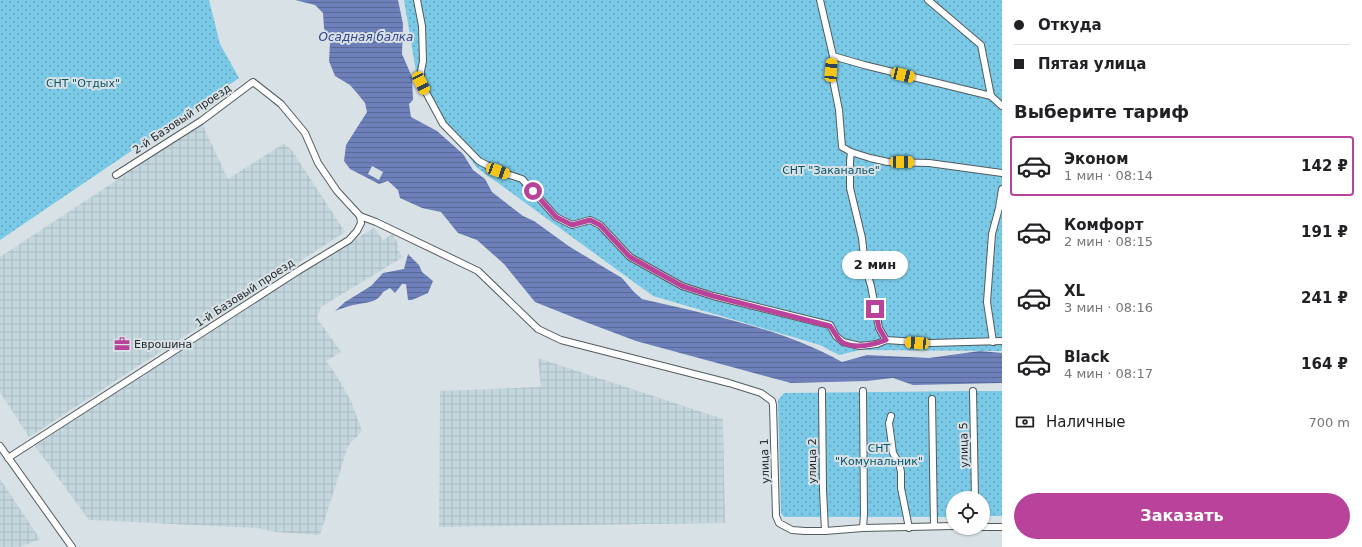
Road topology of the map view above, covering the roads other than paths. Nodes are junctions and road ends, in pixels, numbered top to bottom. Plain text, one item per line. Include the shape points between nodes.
1 (417, 0) edge
2 (820, 0) edge
3 (928, 0) edge
4 (833, 56) junction
5 (991, 96) junction
6 (1002, 106) edge
7 (851, 152) junction
8 (1002, 173) edge
9 (116, 175) dead end
10 (1002, 189) edge
11 (360, 216) junction
12 (886, 340) junction
13 (1002, 341) edge
14 (994, 342) junction
15 (822, 391) dead end
16 (863, 391) dead end
17 (973, 391) dead end
18 (932, 399) dead end
19 (891, 416) dead end
20 (0, 446) edge
21 (8, 458) junction
22 (975, 491) edge
23 (934, 526) junction
24 (946, 526) edge
25 (990, 526) edge
26 (1002, 526) edge
27 (863, 528) junction
28 (909, 528) junction
29 (824, 531) junction
30 (72, 547) edge

1 - 12 street via 422,26 421,83 443,124 478,161 522,180 556,217 572,225 590,220 600,225 630,257 682,286 830,326 843,342 860,346
2 - 4 street
3 - 5 street via 981,45
4 - 5 street
4 - 7 street via 831,70 840,110 842,147
5 - 6 street
7 - 8 street via 888,162 929,163
7 - 12 street via 850,188 862,238 864,266 871,286 879,328
9 - 11 street, 2-й Базовый проезд via 201,121 253,82 281,104 305,133 318,163 333,186
10 - 14 street via 992,234 987,302
11 - 21 street, 1-й Базовый проезд via 361,223 349,240
11 - 29 street, улица 1 via 478,271 538,329 554,337 761,393 772,401 773,405 776,516 779,523 792,530
12 - 14 street via 931,344
13 - 14 street
15 - 29 street, улица 2
16 - 27 street
17 - 22 street, улица 5
18 - 23 street
19 - 28 street via 889,423 893,453 900,468
20 - 21 street
21 - 30 street
23 - 24 street
23 - 28 street
25 - 26 street
27 - 28 street
27 - 29 street

